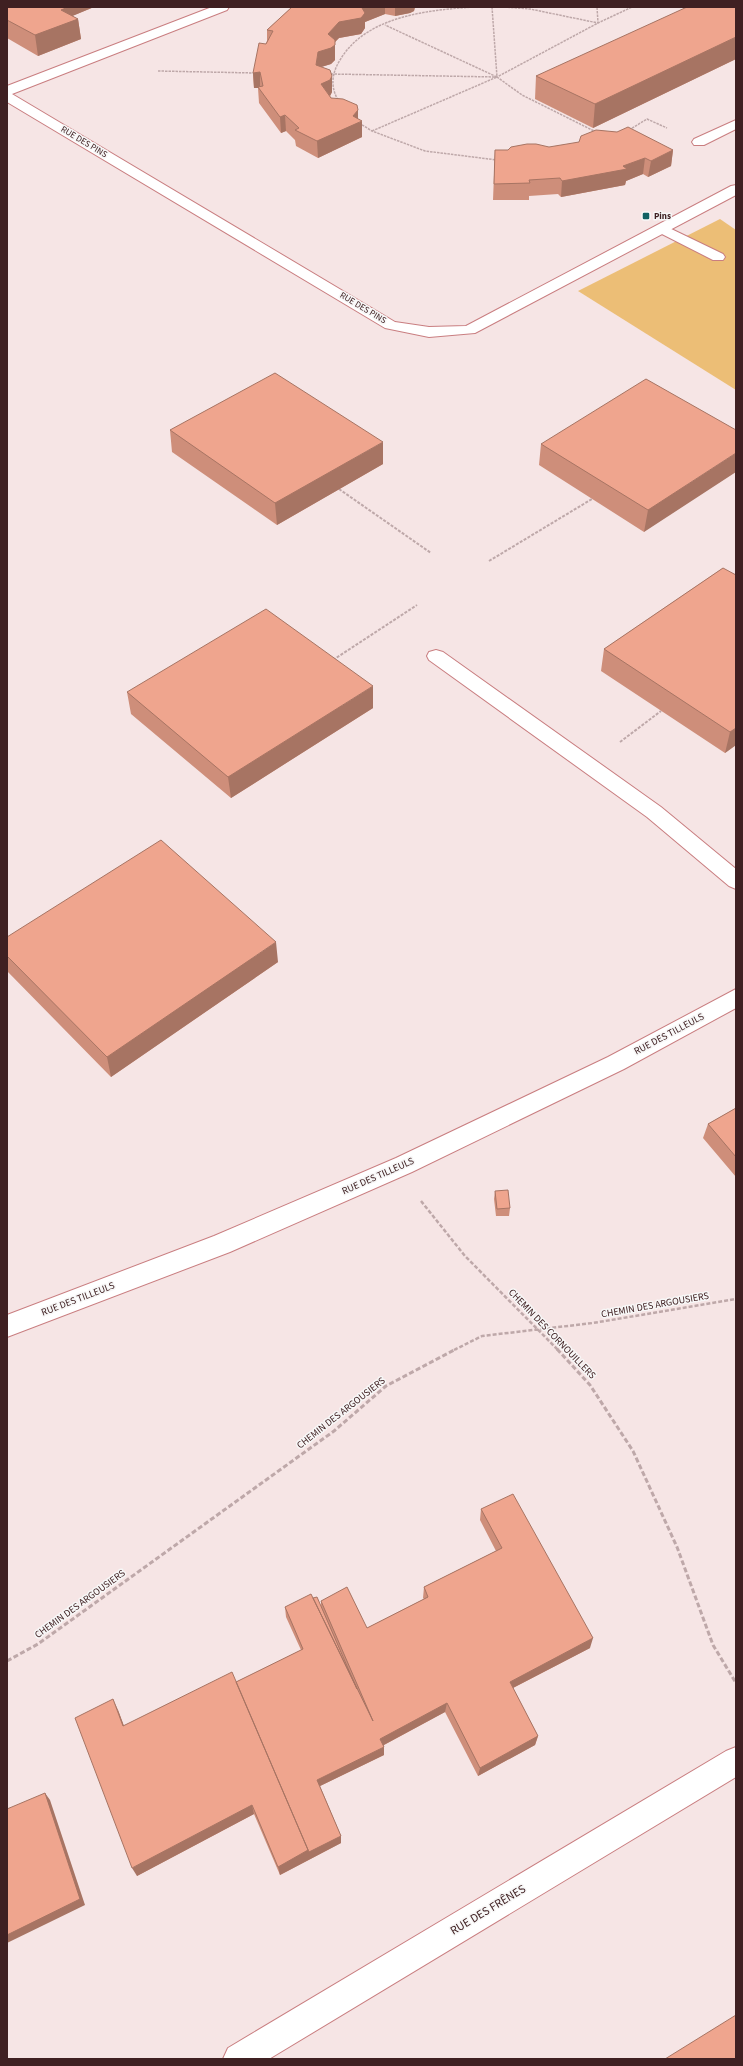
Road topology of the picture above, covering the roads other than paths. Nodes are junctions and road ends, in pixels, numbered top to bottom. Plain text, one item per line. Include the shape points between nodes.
1 (222, 7) edge
2 (7, 91) edge
3 (7, 96) edge
4 (736, 124) edge
5 (699, 142) road end
6 (736, 189) edge
7 (663, 229) junction
8 (718, 257) dead end
9 (436, 656) dead end
10 (736, 881) edge
11 (736, 998) edge
12 (7, 1326) edge
13 (736, 1761) edge
14 (239, 2059) edge

1 - 2 street
3 - 7 street, RUE DES PINS via 390,324 417,332 444,333 470,330
4 - 5 street
6 - 7 street, RUE DES PINS
7 - 8 street
9 - 10 street via 654,812
11 - 12 street, RUE DES TILLEULS via 616,1063 404,1164 222,1244
13 - 14 street, RUE DES FRÊNES

